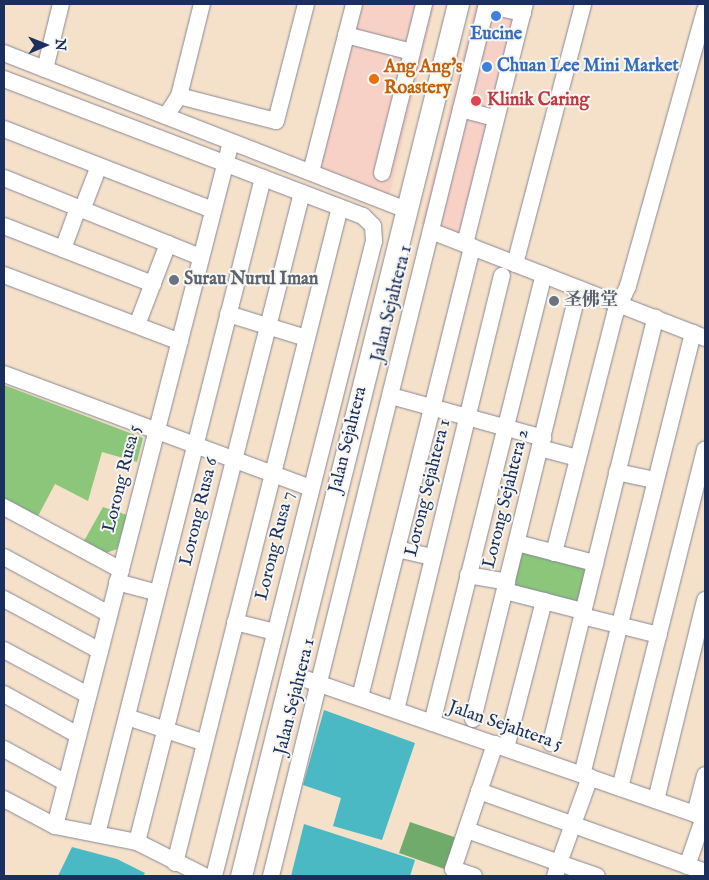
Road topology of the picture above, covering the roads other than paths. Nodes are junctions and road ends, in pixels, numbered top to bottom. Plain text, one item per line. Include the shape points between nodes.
1 (61, 4) edge
2 (202, 4) edge
3 (306, 4) edge
4 (354, 4) edge
5 (424, 4) edge
6 (458, 4) edge
7 (487, 4) edge
8 (583, 4) edge
9 (524, 8) edge
10 (705, 10) edge
11 (346, 35) junction
12 (412, 52) junction
13 (4, 53) edge
14 (45, 69) junction
15 (4, 79) edge
16 (179, 96) junction
17 (461, 109) junction
18 (166, 116) junction
19 (495, 118) junction
20 (4, 129) edge
21 (231, 142) junction
22 (226, 163) junction
23 (99, 166) junction
24 (311, 172) junction
25 (382, 173) dead end
26 (4, 178) edge
27 (263, 178) junction
28 (302, 193) junction
29 (340, 207) junction
30 (80, 209) junction
31 (213, 210) junction
32 (406, 210) junction
33 (4, 226) edge
34 (431, 231) junction
35 (168, 244) junction
36 (468, 245) junction
37 (63, 249) junction
38 (201, 257) junction
39 (515, 264) junction
40 (4, 275) edge
41 (544, 275) junction
42 (502, 276) dead end
43 (153, 284) junction
44 (579, 289) junction
45 (619, 304) junction
46 (228, 314) junction
47 (655, 318) junction
48 (137, 326) junction
49 (268, 326) junction
50 (701, 334) edge
51 (306, 338) junction
52 (180, 342) junction
53 (4, 374) edge
54 (391, 396) junction
55 (430, 406) junction
56 (468, 416) junction
57 (506, 427) junction
58 (155, 433) junction
59 (541, 443) junction
60 (195, 447) junction
61 (705, 449) edge
62 (578, 458) junction
63 (234, 461) junction
64 (617, 472) junction
65 (272, 475) junction
66 (654, 480) junction
67 (311, 488) junction
68 (699, 502) edge
69 (4, 507) edge
70 (517, 543) junction
71 (397, 549) junction
72 (554, 553) junction
73 (4, 557) edge
74 (433, 557) junction
75 (595, 563) junction
76 (468, 575) junction
77 (119, 576) junction
78 (506, 586) junction
79 (158, 593) junction
80 (4, 599) edge
81 (705, 600) edge
82 (544, 601) junction
83 (582, 613) junction
84 (109, 614) junction
85 (236, 622) junction
86 (618, 625) junction
87 (275, 632) junction
88 (659, 635) junction
89 (4, 650) edge
90 (100, 651) junction
91 (699, 655) edge
92 (291, 674) junction
93 (321, 684) junction
94 (4, 694) edge
95 (88, 695) junction
96 (360, 697) junction
97 (396, 710) junction
98 (127, 717) junction
99 (473, 719) dead end
100 (432, 723) junction
101 (165, 729) junction
102 (78, 735) junction
103 (205, 743) junction
104 (551, 743) dead end
105 (500, 746) junction
106 (4, 750) edge
107 (705, 775) edge
108 (586, 776) junction
109 (66, 783) junction
110 (620, 788) junction
111 (479, 791) junction
112 (4, 799) edge
113 (656, 800) junction
114 (701, 816) edge
115 (573, 825) junction
116 (54, 826) junction
117 (467, 830) junction
118 (97, 834) junction
119 (137, 842) junction
120 (175, 863) junction
121 (687, 866) junction
122 (557, 870) edge
123 (705, 872) edge
124 (205, 876) edge
125 (214, 876) edge
126 (241, 876) edge
127 (270, 876) edge
128 (474, 876) edge
129 (597, 876) edge

1 - 14 street
2 - 16 street
3 - 16 street via 276,121
4 - 11 street
5 - 12 street
6 - 32 main road, Jalan Sejahtera
7 - 9 street
7 - 17 street
8 - 39 street
9 - 19 street
10 - 45 street via 628,286
11 - 12 street
11 - 24 street
12 - 25 street
13 - 14 street
14 - 18 street
15 - 22 street
16 - 18 street
17 - 19 street
17 - 34 street
18 - 21 street
19 - 36 street
20 - 23 street
21 - 22 street, Lorong Rusa 5
21 - 24 street
22 - 27 street
22 - 31 street, Lorong Rusa 5
23 - 30 street
23 - 31 street
24 - 32 street
26 - 30 street
27 - 28 street
27 - 46 street
28 - 29 street
28 - 49 street, Lorong Rusa 6
29 - 51 street
29 - 67 street, Lorong Rusa 7 via 363,216 373,226 374,241
30 - 35 street
30 - 37 street
31 - 38 street, Lorong Rusa 5
32 - 92 main road, Jalan Sejahtera
33 - 37 street
34 - 36 street, Jalan Sejahtera 1
34 - 54 street, Jalan Sejahtera 1
35 - 38 street
35 - 43 street
36 - 39 street, Jalan Sejahtera 1
36 - 55 street
37 - 43 street
38 - 52 street, Lorong Rusa 5
39 - 41 street, Jalan Sejahtera 1
40 - 48 street
41 - 44 street, Jalan Sejahtera 1
41 - 57 street
42 - 56 street, Lorong Sejahtera 1
43 - 48 street
44 - 45 street, Jalan Sejahtera 1
44 - 59 street, Lorong Sejahtera 2
45 - 47 street, Jalan Sejahtera 1
45 - 62 street
46 - 49 street
46 - 60 street
47 - 50 street, Jalan Sejahtera 1
47 - 64 street
48 - 52 street
49 - 51 street
49 - 63 street, Lorong Rusa 6
50 - 66 street
51 - 65 street
52 - 58 street, Lorong Rusa 5
53 - 58 street
54 - 55 street
54 - 93 street, Jalan Sejahtera 1
55 - 56 street
55 - 71 street
56 - 57 street
56 - 74 street, Lorong Sejahtera 1
57 - 59 street
57 - 76 street
58 - 60 street
58 - 77 street, Lorong Rusa 5
59 - 62 street
59 - 70 street, Lorong Sejahtera 2
60 - 63 street
60 - 79 street
61 - 68 street
62 - 72 street
63 - 65 street
63 - 101 street, Lorong Rusa 6
64 - 66 street
64 - 75 street
65 - 67 street
65 - 85 street
66 - 86 street
67 - 87 street, Lorong Rusa 7
68 - 88 street
69 - 77 street
70 - 72 street
70 - 78 street, Lorong Sejahtera 2
71 - 74 street
71 - 96 street
72 - 75 street
73 - 84 street
74 - 97 street, Lorong Sejahtera 1
75 - 83 street
76 - 78 street
76 - 100 street
77 - 79 street
77 - 84 street, Lorong Rusa 5
78 - 82 street
78 - 99 street, Lorong Sejahtera 2
79 - 98 street
80 - 90 street
81 - 91 street
82 - 83 street
82 - 105 street
83 - 86 street
83 - 104 street
84 - 90 street, Lorong Rusa 5
85 - 87 street
85 - 103 street
86 - 88 street
86 - 108 street
87 - 125 street, Lorong Rusa 7
88 - 110 street
89 - 95 street
90 - 95 street, Lorong Rusa 5
91 - 113 street
92 - 93 street, Jalan Sejahtera 5
92 - 126 main road, Jalan Sejahtera
93 - 96 street, Jalan Sejahtera 5
93 - 127 street, Jalan Sejahtera 1
94 - 102 street
95 - 102 street, Lorong Rusa 5
96 - 97 street, Jalan Sejahtera 5
97 - 100 street, Jalan Sejahtera 5
98 - 101 street
98 - 118 street
100 - 105 street, Jalan Sejahtera 5
101 - 103 street
101 - 119 street, Lorong Rusa 6
102 - 109 street, Lorong Rusa 5
103 - 120 street
105 - 108 street, Jalan Sejahtera 5
105 - 111 street
106 - 109 street
107 - 114 street
108 - 110 street, Jalan Sejahtera 5
108 - 115 street
109 - 116 street, Lorong Rusa 5
110 - 113 street, Jalan Sejahtera 5
111 - 115 street
111 - 117 street
112 - 116 street
113 - 114 street, Jalan Sejahtera 5
114 - 121 street
115 - 121 street
115 - 122 street
116 - 118 street
117 - 122 street
117 - 128 street via 453,869
118 - 119 street
119 - 120 street
120 - 124 street
121 - 123 street
122 - 129 street

